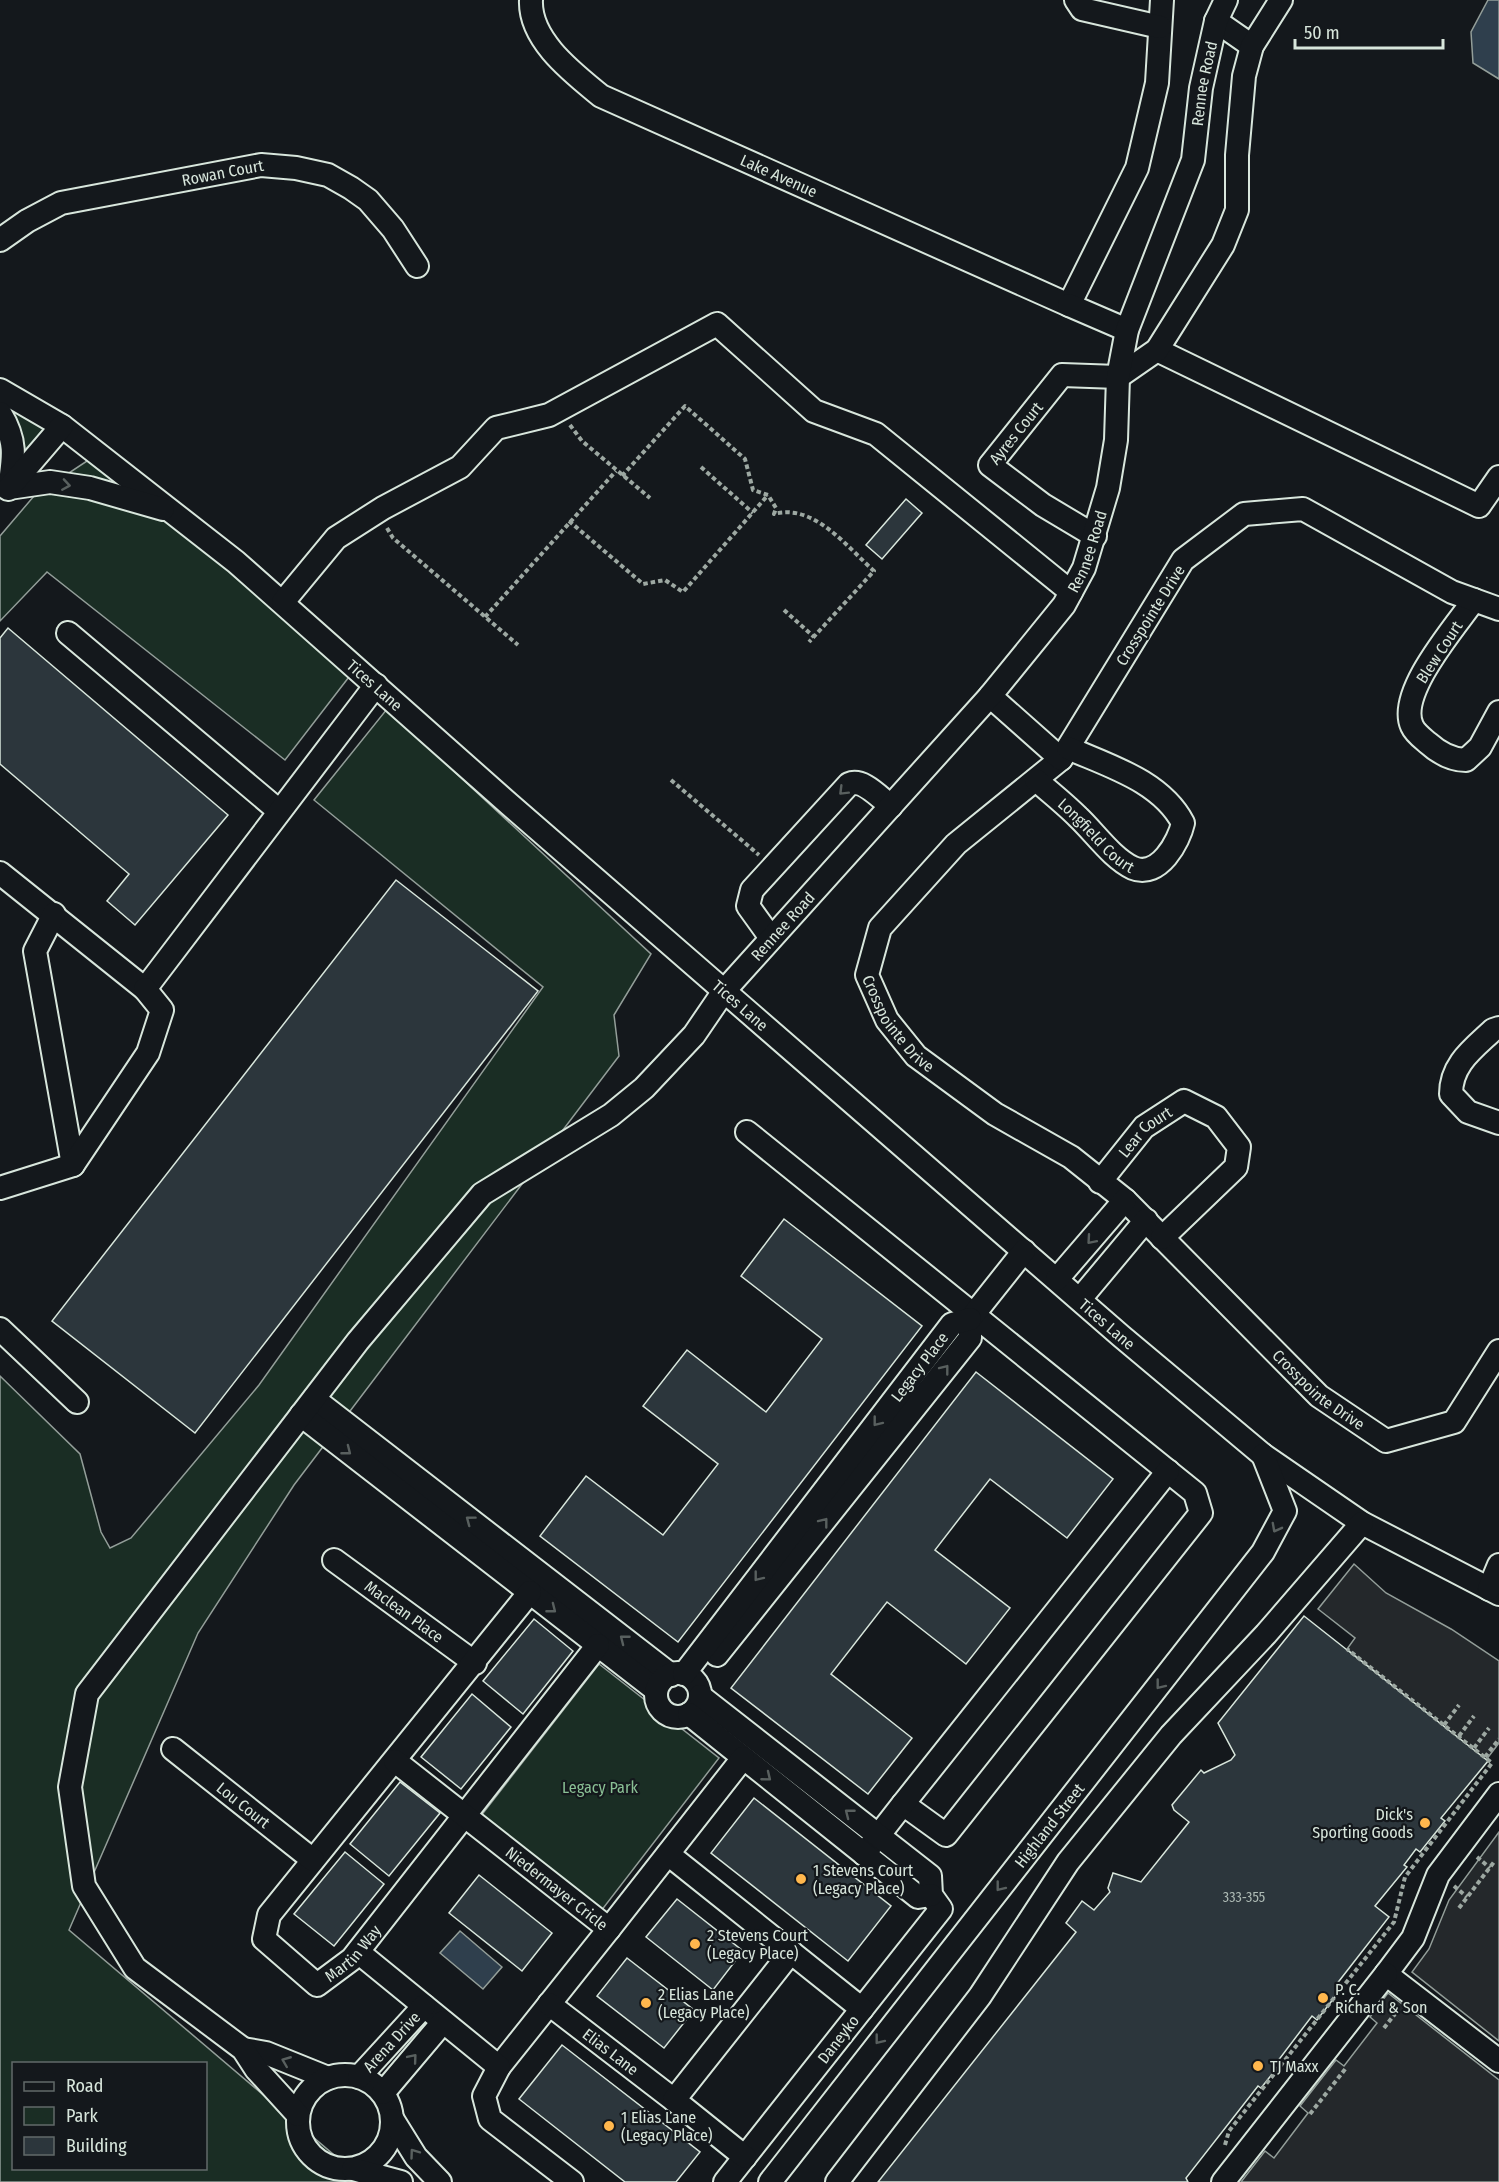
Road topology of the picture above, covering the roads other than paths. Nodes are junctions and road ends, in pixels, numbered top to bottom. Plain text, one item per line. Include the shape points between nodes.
1 (531, 0) edge
2 (1076, 0) edge
3 (1162, 0) edge
4 (1227, 0) edge
5 (1281, 0) edge
6 (1216, 21) junction
7 (1160, 27) junction
8 (1252, 46) junction
9 (0, 240) edge
10 (417, 266) dead end
11 (1069, 305) junction
12 (1127, 330) junction
13 (1157, 350) junction
14 (1118, 377) junction
15 (0, 390) edge
16 (0, 413) edge
17 (62, 426) junction
18 (1499, 477) edge
19 (4, 493) edge
20 (173, 512) junction
21 (1095, 536) junction
22 (1071, 592) junction
23 (1474, 600) junction
24 (283, 602) junction
25 (1499, 609) edge
26 (68, 633) dead end
27 (376, 686) junction
28 (990, 696) junction
29 (1499, 712) edge
30 (1065, 754) junction
31 (1036, 780) junction
32 (891, 806) junction
33 (279, 811) junction
34 (0, 873) edge
35 (54, 914) junction
36 (771, 938) junction
37 (145, 989) junction
38 (724, 991) junction
39 (1499, 1028) edge
40 (1499, 1123) edge
41 (747, 1132) dead end
42 (73, 1165) junction
43 (1100, 1182) junction
44 (0, 1188) edge
45 (1125, 1200) junction
46 (1146, 1220) junction
47 (1162, 1238) junction
48 (1024, 1251) junction
49 (1057, 1279) junction
50 (1080, 1299) junction
51 (972, 1317) junction
52 (0, 1329) edge
53 (1499, 1351) edge
54 (77, 1402) dead end
55 (308, 1407) junction
56 (1263, 1455) junction
57 (1168, 1471) junction
58 (1362, 1523) junction
59 (334, 1560) dead end
60 (1499, 1565) edge
61 (513, 1566) junction
62 (530, 1592) junction
63 (1494, 1592) edge
64 (598, 1645) junction
65 (475, 1663) junction
66 (682, 1688) junction
67 (173, 1749) dead end
68 (743, 1758) junction
69 (395, 1761) junction
70 (1499, 1794) edge
71 (903, 1804) junction
72 (464, 1817) junction
73 (878, 1836) junction
74 (668, 1854) junction
75 (864, 1854) junction
76 (314, 1860) junction
77 (931, 1895) junction
78 (609, 1929) junction
79 (358, 1952) junction
80 (791, 1952) junction
81 (1386, 1974) junction
82 (549, 2004) junction
83 (424, 2007) junction
84 (862, 2009) junction
85 (443, 2022) junction
86 (243, 2049) junction
87 (1499, 2061) edge
88 (499, 2067) junction
89 (359, 2077) junction
90 (328, 2078) junction
91 (383, 2093) junction
92 (674, 2100) junction
93 (298, 2115) junction
94 (393, 2120) junction
95 (745, 2157) junction
96 (352, 2169) junction
97 (401, 2182) edge
98 (440, 2182) edge
99 (572, 2182) edge
100 (725, 2182) edge
101 (770, 2182) edge
102 (837, 2182) edge
103 (1223, 2182) edge

1 - 11 street, Lake Avenue via 540,33 563,64 601,96
2 - 7 street via 1082,9
3 - 7 street
4 - 6 street, Rennee Road
5 - 8 street
6 - 8 street
6 - 12 street, Rennee Road via 1201,88 1193,160
7 - 11 street via 1157,83 1137,168
8 - 13 street via 1244,76 1237,155 1238,210 1223,245
9 - 10 street, Rowan Court via 61,203 261,165 328,175 351,188 368,200 393,229
11 - 12 street, Lake Avenue
12 - 14 street, Rennee Road
13 - 14 street
13 - 18 street via 1479,506
14 - 21 street, Rennee Road via 1116,440
14 - 21 street, Ayres Court via 1062,375 990,465 1042,505
15 - 17 street, Tices Lane
16 - 19 street via 12,433 14,459
17 - 19 street
17 - 20 street, Tices Lane
19 -> 20 street via 50,482 90,488
20 - 24 street, Tices Lane
21 - 22 street, Rennee Road
22 - 24 street via 876,434 814,411 717,324 549,415 496,428 460,466 383,507 336,538
22 - 28 street, Rennee Road
23 - 25 street, Crosspointe Drive
23 - 29 street, Blew Court via 1423,673 1415,688 1409,717 1416,733 1432,747 1466,760 1480,747
23 - 30 street, Crosspointe Drive via 1452,592 1303,509 1244,514 1183,560
24 - 27 street, Tices Lane
26 - 33 street
27 - 33 street
27 - 38 street, Tices Lane
28 - 30 street
28 - 32 street, Rennee Road
30 - 31 street, Crosspointe Drive
30 - 31 street, Longfield Court via 1133,777 1162,795 1178,813 1183,823 1180,835 1159,863 1140,869 1133,867
31 - 43 street, Crosspointe Drive via 956,844 880,928 867,975 887,1020 916,1056 995,1114 1071,1157
32 - 36 street, Rennee Road
32 -> 36 street via 862,784 852,782 752,890 748,902 755,919
33 - 37 street
34 - 35 street
35 - 37 street
35 - 42 street via 34,951
36 - 38 street, Rennee Road
37 - 42 street via 162,1010 148,1053
38 - 48 street, Tices Lane
38 - 55 street, Rennee Road via 694,1035 620,1109 482,1194 358,1341
39 - 40 street via 1460,1062 1450,1094 1468,1112
41 - 51 street
42 - 44 street
43 - 45 street, Crosspointe Drive
43 - 47 street, Lear Court via 1144,1127 1184,1101 1216,1117 1239,1147 1236,1167
45 - 46 street, Crosspointe Drive
45 -> 49 street
46 - 47 street, Crosspointe Drive
46 - 50 street
47 - 53 street, Crosspointe Drive via 1319,1396 1386,1441 1454,1422
48 - 49 street, Tices Lane
48 - 51 street
49 - 50 street, Tices Lane
50 - 56 street, Tices Lane
51 - 57 street
51 - 66 street, Legacy Place via 970,1338
52 - 54 street
55 - 61 street
55 - 86 street, Rennee Road via 87,1694 69,1787 84,1886 135,1968
56 - 58 street, Tices Lane
56 -> 101 street, Highland Street via 1285,1511 1263,1552
57 - 71 street
57 - 71 street via 1195,1492 1201,1514 946,1836
58 - 63 street, Tices Lane
58 - 102 street via 1171,1735 1068,1862 980,1996
59 - 65 street, Maclean Place
60 - 63 street
61 - 62 street
66 -> 61 street
62 -> 64 street
62 - 65 street, Martin Way
64 - 66 street
64 - 72 street, Martin Way
65 - 69 street, Martin Way
66 - 68 street
73 -> 66 street
67 - 76 street, Lou Court
68 - 74 street
68 -> 75 street
69 - 72 street, Niedermayer Cricle
69 - 76 street, Martin Way
70 - 81 street via 1438,1875 1413,1938
71 - 73 street
72 - 78 street, Niedermayer Cricle
72 - 79 street, Martin Way
73 - 75 street
73 - 77 street via 930,1876
74 - 78 street
74 - 80 street
75 - 77 street via 918,1897
76 - 79 street, Martin Way via 269,1915 264,1939 317,1985
77 - 84 street, Daneyko via 940,1909
78 - 82 street, Niedermayer Cricle
79 - 83 street
80 - 84 street
80 - 92 street
81 - 87 street
81 - 103 street
82 - 88 street, Niedermayer Cricle
82 - 92 street, Elias Lane
83 - 85 street
83 - 89 street, Arena Drive
84 - 95 street, Daneyko
85 - 88 street
91 -> 85 street, Arena Drive
90 -> 86 street via 266,2053
86 - 93 street
88 - 99 street via 484,2096 490,2119
89 - 90 street via 344,2074
89 - 91 street
90 - 93 street via 308,2092
91 - 94 street
92 - 95 street, Elias Lane
93 - 96 street via 298,2130 312,2156 331,2166
94 - 96 street via 391,2133 377,2157
98 -> 94 street via 416,2157
95 - 100 street, Daneyko
96 - 97 street

